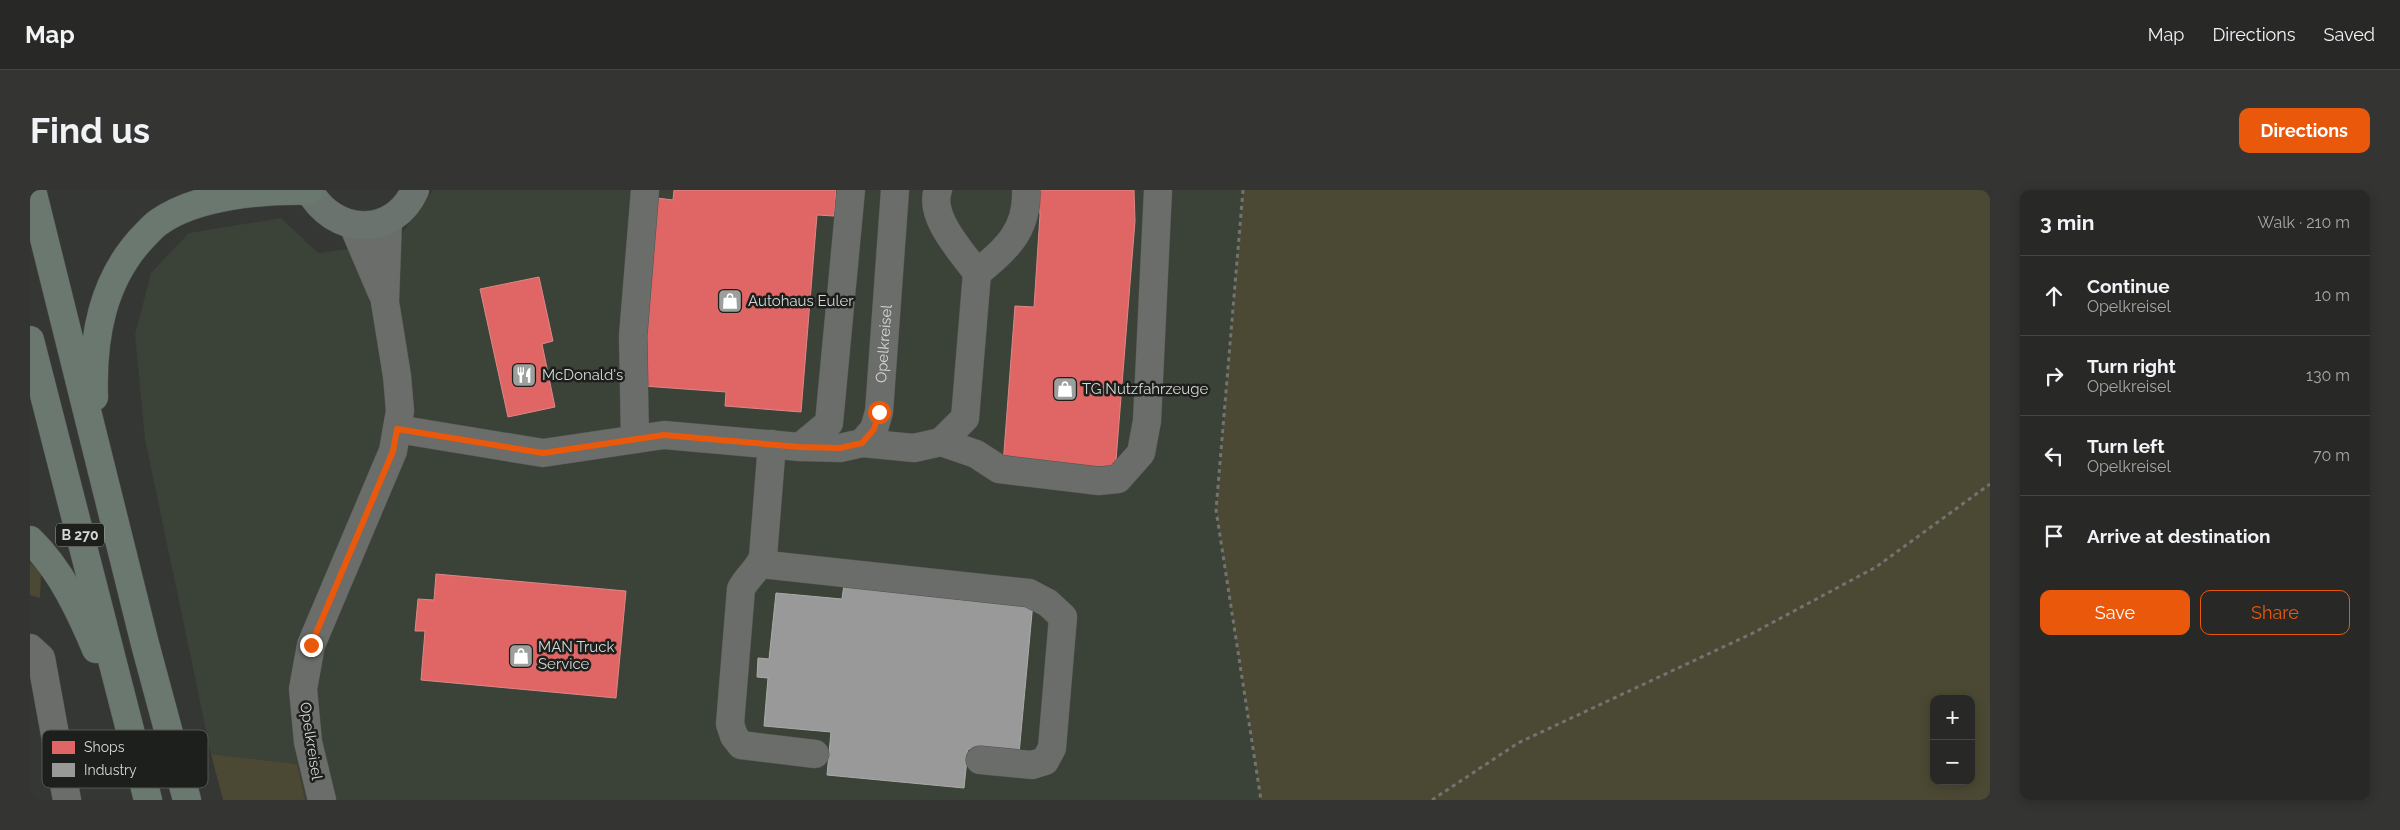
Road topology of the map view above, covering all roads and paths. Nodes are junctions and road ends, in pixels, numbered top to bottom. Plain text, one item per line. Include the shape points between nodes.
1 (32, 190) edge
2 (309, 190) edge
3 (415, 190) edge
4 (645, 190) edge
5 (851, 190) edge
6 (895, 190) edge
7 (938, 190) edge
8 (1026, 190) edge
9 (1158, 190) edge
10 (1243, 190) edge
11 (388, 220) junction
12 (354, 225) junction
13 (977, 273) junction
14 (385, 302) junction
15 (30, 340) edge
16 (397, 429) junction
17 (95, 438) junction
18 (635, 439) junction
19 (942, 442) junction
20 (862, 443) junction
21 (772, 444) junction
22 (800, 447) junction
23 (1990, 484) edge
24 (30, 540) edge
25 (760, 564) junction
26 (30, 648) edge
27 (130, 729) joint
28 (54, 730) edge
29 (169, 730) edge
30 (815, 754) dead end
31 (980, 760) dead end
32 (322, 800) edge
33 (1261, 800) edge
34 (1432, 800) edge

1 - 17 highway, B 270
2 - 12 main road via 320,207 335,219
2 - 17 highway via 270,191 196,204 158,222 132,249 113,280 101,310 93,377
3 - 11 main road via 404,208
4 - 18 street via 633,336
5 - 22 street via 829,422
6 - 20 street, Opelkreisel via 879,412 874,429
7 - 13 street via 939,215 951,239
8 - 13 street via 1027,208 1015,236 995,259
9 - 19 street via 1147,421 1141,453 1128,469 1118,479 1099,481 999,469 976,454
10 - 33 path via 1216,510
11 - 12 main road
11 - 14 street, Opelkreisel
12 - 14 street, Opelkreisel
13 - 19 street via 964,418
14 - 16 street, Opelkreisel via 397,376 400,411
15 - 27 highway, B 270
16 - 18 street via 543,453
16 - 32 street, Opelkreisel via 393,451 311,645 303,689 308,742
17 - 29 highway, B 270
18 - 21 street via 664,435
19 - 20 street via 914,448
20 - 22 street via 840,448
21 - 22 street
21 - 25 street
23 - 34 path via 1876,567 1753,634 1518,743
24 - 27 highway, B 270 via 72,598
25 - 30 street via 741,589 730,724 742,745
25 - 31 street via 1029,593 1048,603 1063,617 1052,748 1045,761 1032,765
26 - 28 street via 41,658

